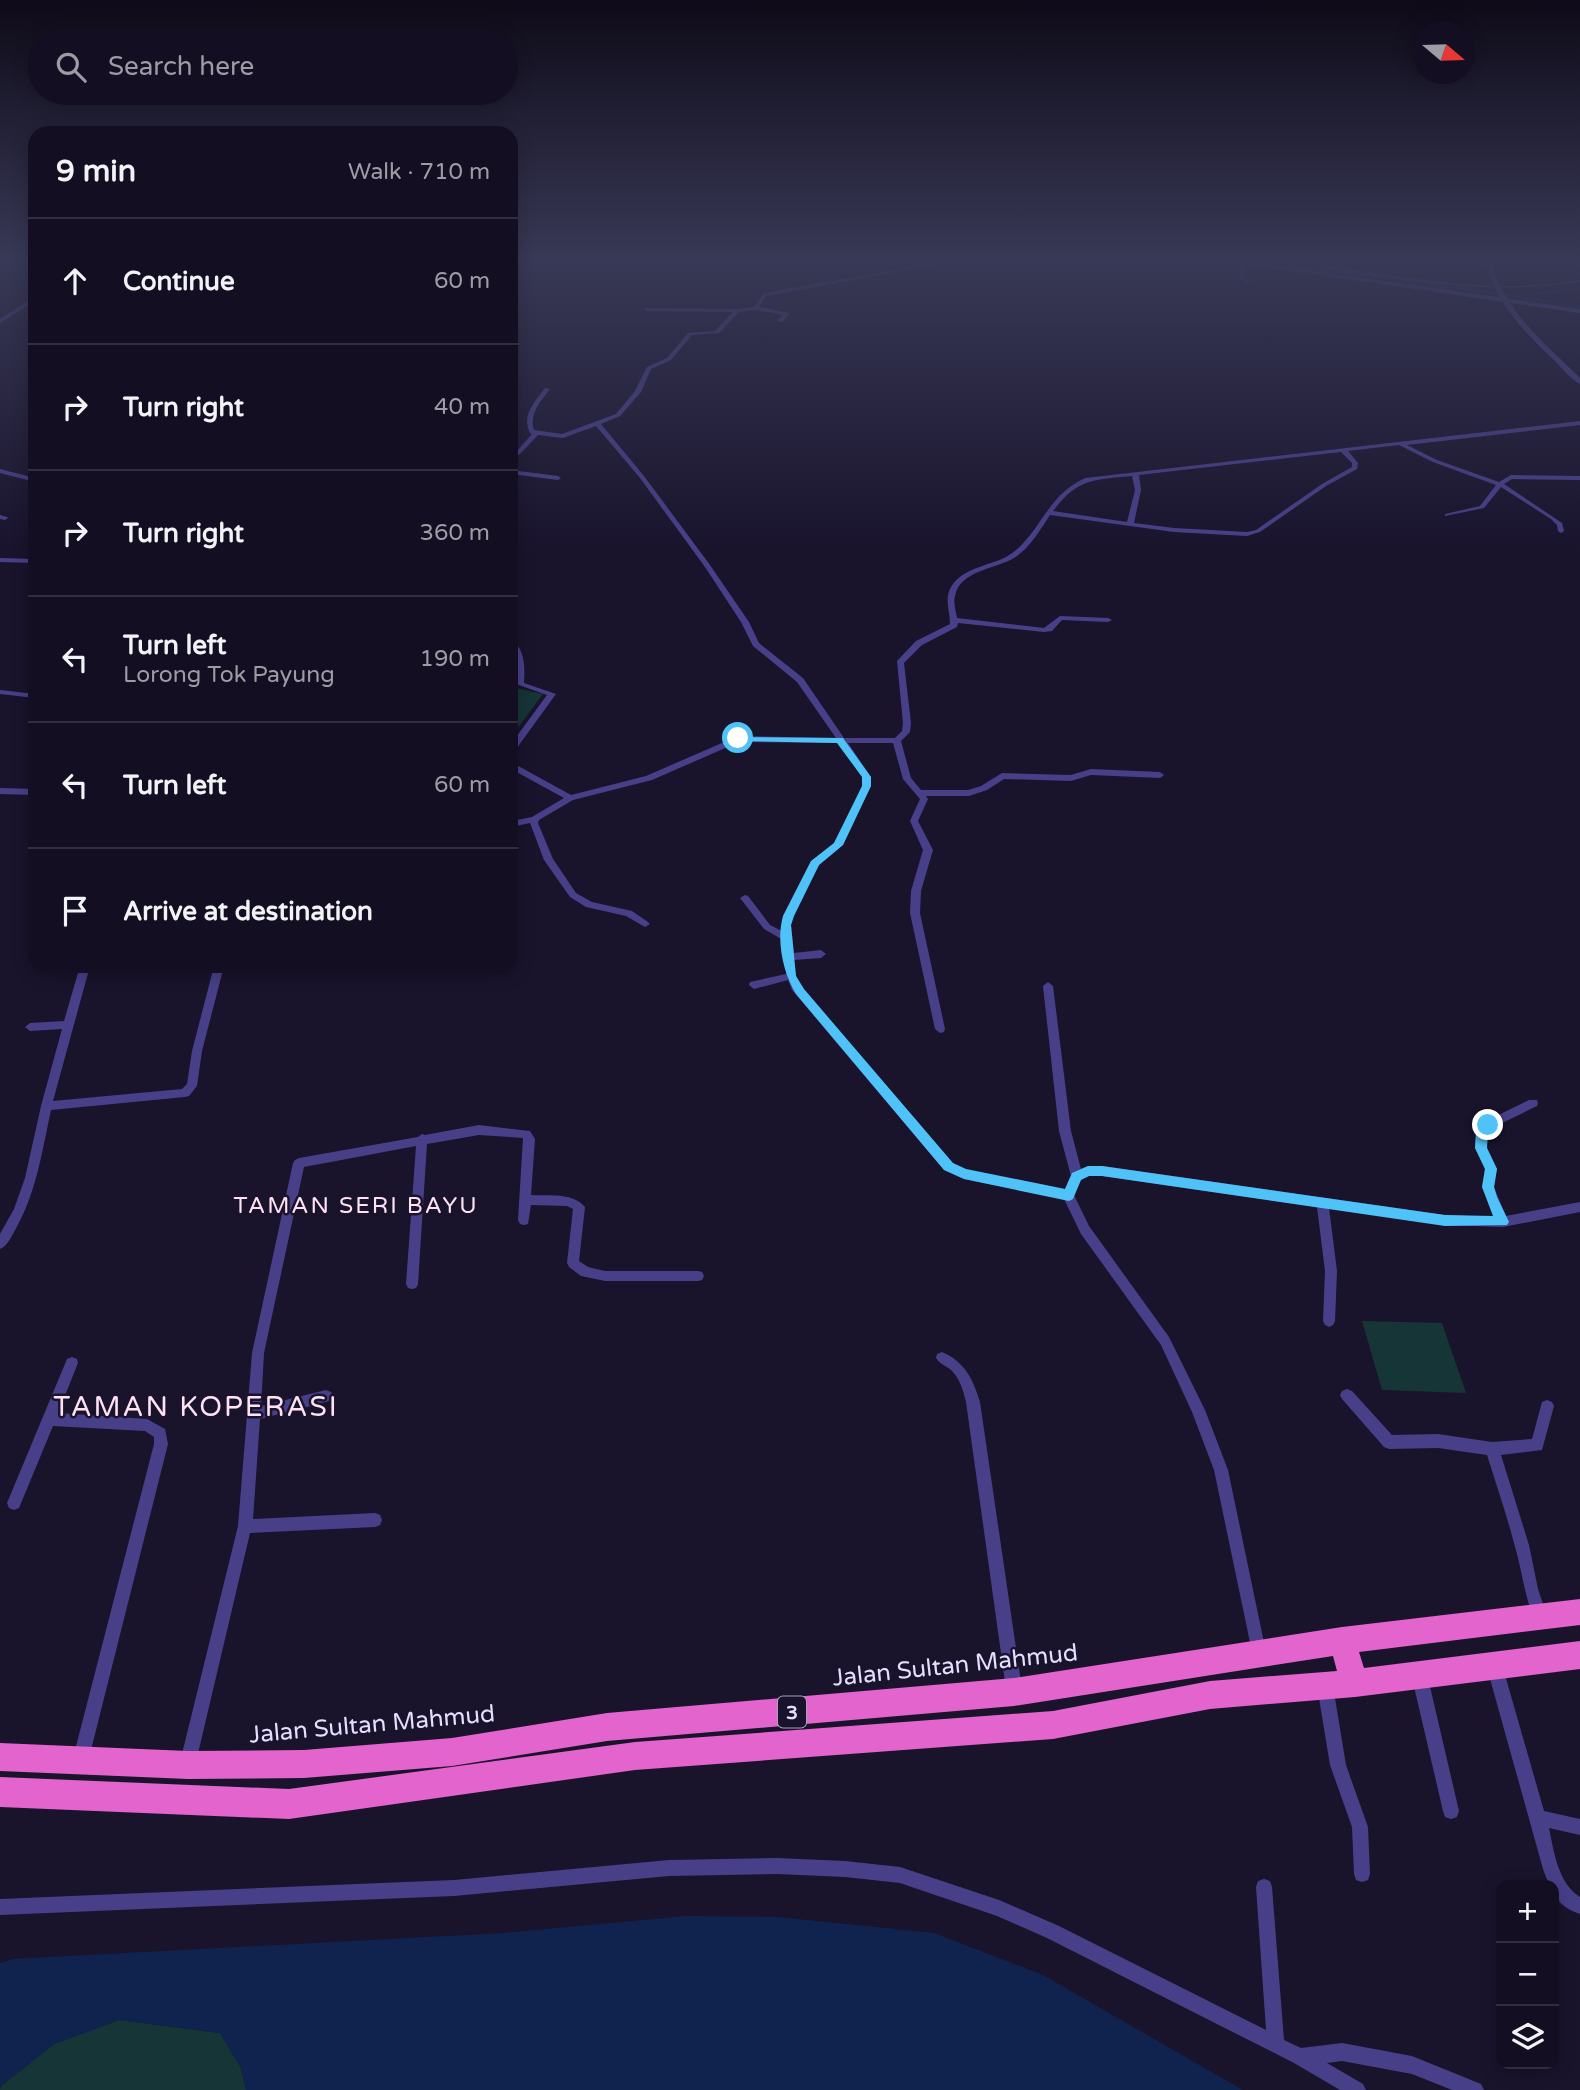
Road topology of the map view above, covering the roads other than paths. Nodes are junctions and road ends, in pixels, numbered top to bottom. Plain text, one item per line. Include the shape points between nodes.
1 (671, 357) edge
2 (1555, 357) edge
3 (1580, 382) edge
4 (547, 389) dead end
5 (1580, 423) edge
6 (597, 424) junction
7 (533, 436) junction
8 (1399, 443) junction
9 (1342, 449) junction
10 (518, 453) edge
11 (0, 471) edge
12 (518, 473) edge
13 (1135, 473) junction
14 (28, 478) edge
15 (558, 478) dead end
16 (1580, 478) edge
17 (1500, 484) junction
18 (1049, 513) junction
19 (1447, 515) dead end
20 (1129, 526) junction
21 (1561, 531) dead end
22 (0, 560) edge
23 (28, 561) edge
24 (954, 620) junction
25 (1108, 620) dead end
26 (518, 650) edge
27 (0, 692) edge
28 (28, 695) edge
29 (518, 740) edge
30 (840, 740) junction
31 (897, 741) junction
32 (518, 769) edge
33 (1160, 775) dead end
34 (0, 791) edge
35 (28, 792) edge
36 (921, 793) junction
37 (570, 798) junction
38 (536, 819) junction
39 (518, 823) edge
40 (745, 898) dead end
41 (646, 924) dead end
42 (787, 938) junction
43 (821, 954) dead end
44 (789, 957) junction
45 (83, 973) edge
46 (217, 973) edge
47 (791, 976) junction
48 (754, 985) dead end
49 (1048, 986) dead end
50 (68, 1025) junction
51 (30, 1027) dead end
52 (940, 1029) dead end
53 (1533, 1103) dead end
54 (46, 1106) junction
55 (422, 1139) junction
56 (1077, 1177) junction
57 (1069, 1195) junction
58 (525, 1200) junction
59 (1322, 1202) junction
60 (1579, 1209) edge
61 (524, 1220) dead end
62 (1503, 1222) junction
63 (0, 1244) edge
64 (698, 1276) dead end
65 (412, 1284) dead end
66 (1329, 1321) dead end
67 (942, 1358) dead end
68 (72, 1363) dead end
69 (1347, 1395) dead end
70 (326, 1396) dead end
71 (1547, 1406) dead end
72 (254, 1414) junction
73 (48, 1419) junction
74 (1492, 1449) junction
75 (13, 1503) dead end
76 (375, 1520) dead end
77 (245, 1526) junction
78 (1580, 1612) edge
79 (1541, 1616) junction
80 (1342, 1641) junction
81 (1259, 1653) junction
82 (1580, 1654) edge
83 (1494, 1665) junction
84 (1419, 1675) junction
85 (1355, 1683) junction
86 (1325, 1686) junction
87 (1014, 1692) junction
88 (0, 1757) edge
89 (80, 1760) junction
90 (188, 1765) junction
91 (0, 1792) edge
92 (1451, 1811) dead end
93 (1538, 1818) junction
94 (1580, 1827) edge
95 (1362, 1874) dead end
96 (1264, 1887) dead end
97 (1580, 1906) edge
98 (0, 1907) edge
99 (1276, 2045) junction
100 (1300, 2057) junction
101 (1357, 2090) edge
102 (1475, 2090) edge

1 - 6 street via 649,368 638,393 621,413
2 - 3 street
4 - 7 street via 530,414
5 - 8 street
6 - 7 street via 561,436
6 - 30 street via 708,566 756,644 800,680
7 - 10 street
8 - 9 street
8 - 17 street
9 - 13 street
9 - 20 street via 1355,468 1258,531 1200,533
11 - 14 street
12 - 15 street
13 - 18 street via 1077,483 1063,492
13 - 20 street via 1138,491
16 - 17 street via 1517,475
17 - 19 street via 1482,507
17 - 21 street via 1560,524
18 - 20 street
18 - 24 street via 1015,555 957,583 950,600
22 - 23 street
24 - 25 street via 1044,630 1060,618
24 - 31 street via 950,629 919,643 901,663 907,723
26 - 29 street via 520,684 552,694
27 - 28 street
30 - 31 street
30 - 37 street via 738,738 649,778
30 - 42 street via 868,783 838,845 815,863 807,877 788,916
31 - 36 street via 906,779
32 - 37 street
33 - 36 street via 1002,776 969,793
34 - 35 street
36 - 52 street via 923,804 914,823 928,850 915,913
37 - 38 street
38 - 39 street
38 - 41 street via 534,826 546,854 573,895 589,905 629,913
40 - 42 street via 767,927
42 - 44 street
43 - 44 street
44 - 47 street
45 - 50 street
46 - 54 street via 192,1086 185,1093
47 - 48 street
47 - 57 street via 948,1167
49 - 56 street via 1065,1131
50 - 51 street
50 - 54 street
53 - 62 street via 1482,1132 1481,1148 1491,1169 1488,1187
54 - 63 street via 28,1193
55 - 58 street via 479,1130 526,1134
55 - 65 street
55 - 72 street via 299,1163 258,1353
56 - 57 street
56 - 59 street via 1102,1171
57 - 81 street via 1086,1230 1165,1342 1198,1410 1221,1470
58 - 61 street
58 - 64 street via 569,1201 579,1207 573,1263 585,1272
59 - 62 street via 1445,1220
59 - 66 street via 1331,1271
60 - 62 street
67 - 87 street via 956,1364 966,1376 973,1402
68 - 73 street
69 - 74 street via 1389,1442 1438,1441
70 - 72 street
71 - 74 street via 1537,1444
72 - 77 street
73 - 75 street
73 - 89 street via 147,1424 160,1434 161,1444
74 - 79 street
76 - 77 street
77 - 90 street
78 - 79 highway, Jalan Sultan Mahmud / 3
79 - 80 highway, Jalan Sultan Mahmud / 3
80 - 81 highway, Jalan Sultan Mahmud / 3
80 - 85 highway
81 - 87 highway, Jalan Sultan Mahmud / 3
82 - 83 highway, 3
83 - 84 highway, 3
83 - 93 street
84 - 85 highway, 3
84 - 92 street
85 - 86 highway, 3
86 - 91 highway, 3 via 1210,1695 1053,1725 966,1734 635,1756 289,1804
86 - 95 street via 1338,1765 1360,1827
87 - 90 highway, Jalan Sultan Mahmud / 3 via 607,1727 452,1752 304,1764
88 - 89 highway, Jalan Sultan Mahmud / 3
89 - 90 highway, Jalan Sultan Mahmud / 3
93 - 94 street
93 - 97 street via 1563,1895
96 - 99 street
98 - 99 street via 454,1888 669,1868 845,1869 900,1875 999,1908
99 - 100 street
100 - 101 street
100 - 102 street via 1342,2052 1412,2065

